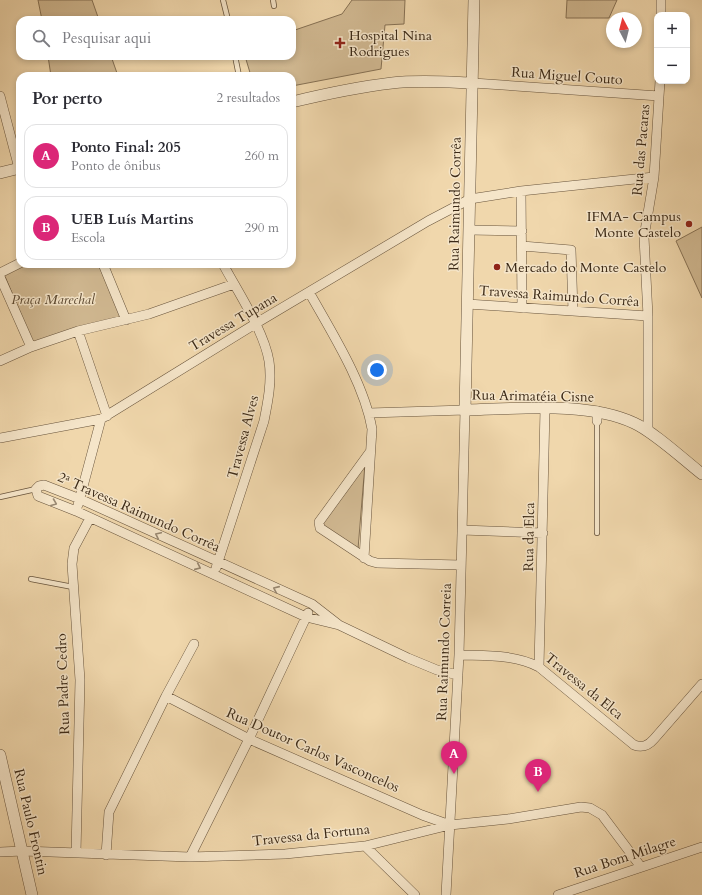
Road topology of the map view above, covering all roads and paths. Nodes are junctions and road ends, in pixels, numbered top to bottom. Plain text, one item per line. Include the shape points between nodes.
1 (223, 0) edge
2 (273, 0) edge
3 (474, 0) edge
4 (661, 0) edge
5 (274, 6) dead end
6 (661, 12) edge
7 (227, 16) edge
8 (236, 60) edge
9 (238, 72) edge
10 (473, 83) junction
11 (660, 84) edge
12 (0, 96) edge
13 (659, 96) junction
14 (296, 101) edge
15 (16, 154) edge
16 (16, 170) edge
17 (0, 173) edge
18 (654, 177) junction
19 (521, 191) junction
20 (470, 199) junction
21 (469, 230) junction
22 (522, 231) junction
23 (522, 246) junction
24 (16, 266) edge
25 (105, 268) edge
26 (225, 268) edge
27 (0, 272) edge
28 (0, 277) edge
29 (234, 284) junction
30 (309, 292) junction
31 (467, 304) junction
32 (522, 308) junction
33 (573, 311) junction
34 (648, 316) junction
35 (126, 320) junction
36 (255, 324) junction
37 (78, 331) junction
38 (31, 347) junction
39 (0, 361) edge
40 (545, 408) junction
41 (465, 410) junction
42 (369, 414) junction
43 (597, 416) junction
44 (104, 418) junction
45 (648, 432) junction
46 (0, 438) edge
47 (371, 451) junction
48 (702, 474) edge
49 (36, 489) junction
50 (0, 497) edge
51 (80, 499) junction
52 (76, 511) junction
53 (90, 518) junction
54 (462, 530) junction
55 (543, 533) junction
56 (597, 533) dead end
57 (364, 558) junction
58 (218, 563) junction
59 (461, 565) junction
60 (214, 575) junction
61 (31, 579) dead end
62 (72, 587) junction
63 (312, 604) junction
64 (306, 617) junction
65 (339, 625) junction
66 (194, 644) dead end
67 (459, 655) junction
68 (539, 667) junction
69 (458, 675) junction
70 (702, 684) edge
71 (166, 696) junction
72 (249, 739) junction
73 (0, 755) edge
74 (450, 825) junction
75 (365, 846) junction
76 (702, 847) edge
77 (0, 852) edge
78 (24, 852) junction
79 (76, 853) junction
80 (106, 855) junction
81 (190, 857) junction
82 (641, 867) junction
83 (32, 895) edge
84 (415, 895) edge
85 (446, 895) edge
86 (558, 895) edge

1 - 7 lane
2 - 5 lane
3 - 10 street, Rua Raimundo Corrêa
4 - 6 street
8 - 9 lane
10 - 13 street, Rua Miguel Couto
10 - 14 street via 394,83 349,89
10 - 20 street, Rua Raimundo Corrêa
11 - 13 street, Rua das Pacaras
12 - 15 street
13 - 18 street, Rua das Pacaras
16 - 17 street
18 - 19 street, Travessa Tupana
18 - 34 street, Rua das Pacaras via 644,237
19 - 20 street, Travessa Tupana
19 - 22 street
20 - 21 street, Rua Raimundo Corrêa
20 - 30 street, Travessa Tupana
21 - 22 street
21 - 31 street, Rua Raimundo Corrêa
22 - 23 street
23 - 32 street
23 - 33 street via 571,250
24 - 27 street
25 - 35 street
26 - 29 street, Travessa Alves
28 - 38 street
29 - 35 street via 164,310
29 - 36 street, Travessa Alves
30 - 36 street, Travessa Tupana
30 - 42 street via 343,352
31 - 32 street, Travessa Raimundo Corrêa
31 - 41 street, Rua Raimundo Corrêa
32 - 33 street, Travessa Raimundo Corrêa
33 - 34 street, Travessa Raimundo Corrêa
34 - 45 street, Rua das Pacaras
35 - 37 street
36 - 44 street, Travessa Tupana
36 - 58 street, Travessa Alves via 269,360 269,397 250,469
37 - 38 street
37 - 44 street
38 - 39 street
40 - 41 street, Rua Arimatéia Cisne
40 - 43 street, Rua Arimatéia Cisne
40 - 55 street, Rua da Elca
41 - 42 street, Rua Arimatéia Cisne
41 - 54 street, Rua Raimundo Correia
42 - 47 street via 372,429
43 - 45 street, Rua Arimatéia Cisne via 624,418
43 - 56 lane
44 - 46 street, Travessa Tupana
44 - 51 street
45 - 48 street, Rua Arimatéia Cisne
47 - 57 street
47 - 57 street via 319,525
49 - 50 lane
49 - 51 street, 2ª Travessa Raimundo Corrêa via 44,485
49 -> 52 street, 2ª Travessa Raimundo Corrêa via 38,496
51 - 52 street
58 -> 51 street, 2ª Travessa Raimundo Corrêa
52 - 53 street, 2ª Travessa Raimundo Corrêa
53 -> 60 street, 2ª Travessa Raimundo Corrêa
53 - 62 street, Rua Padre Cedro via 74,548
54 - 55 street
54 - 59 street, Rua Raimundo Correia
55 - 68 street, Rua da Elca
57 - 59 street via 377,563
58 - 60 street, Travessa Alves
63 -> 58 street, 2ª Travessa Raimundo Corrêa
59 - 67 street, Rua Raimundo Correia
60 - 64 street, 2ª Travessa Raimundo Corrêa
61 - 62 lane
62 - 79 street, Rua Padre Cedro via 80,680
63 - 64 street
63 - 65 street, 2ª Travessa Raimundo Corrêa
64 - 65 street, 2ª Travessa Raimundo Corrêa
64 - 72 street
65 - 69 street via 415,661
66 - 71 street
67 - 68 street, Travessa da Elca via 516,657
67 - 69 street, Rua Raimundo Correia
68 - 70 street, Travessa da Elca via 639,747 654,739
69 - 74 street, Rua Raimundo Correia
71 - 72 street, Rua Doutor Carlos Vasconcelos
71 - 80 street via 109,812
72 - 74 street, Rua Doutor Carlos Vasconcelos
72 - 81 street
73 - 78 street, Rua Paulo Frontin
74 - 75 street, Travessa da Fortuna
74 - 82 street, Travessa da Fortuna via 573,808 590,808 602,814
74 - 85 street, Rua Raimundo Correia
75 - 81 street, Travessa da Fortuna via 285,854
75 - 84 street
76 - 82 street, Rua Bom Milagre
77 - 78 street, Travessa da Fortuna
78 - 79 street, Travessa da Fortuna
78 - 83 street, Rua Paulo Frontin
79 - 80 street, Travessa da Fortuna
80 - 81 street, Travessa da Fortuna
82 - 86 street, Rua Bom Milagre

